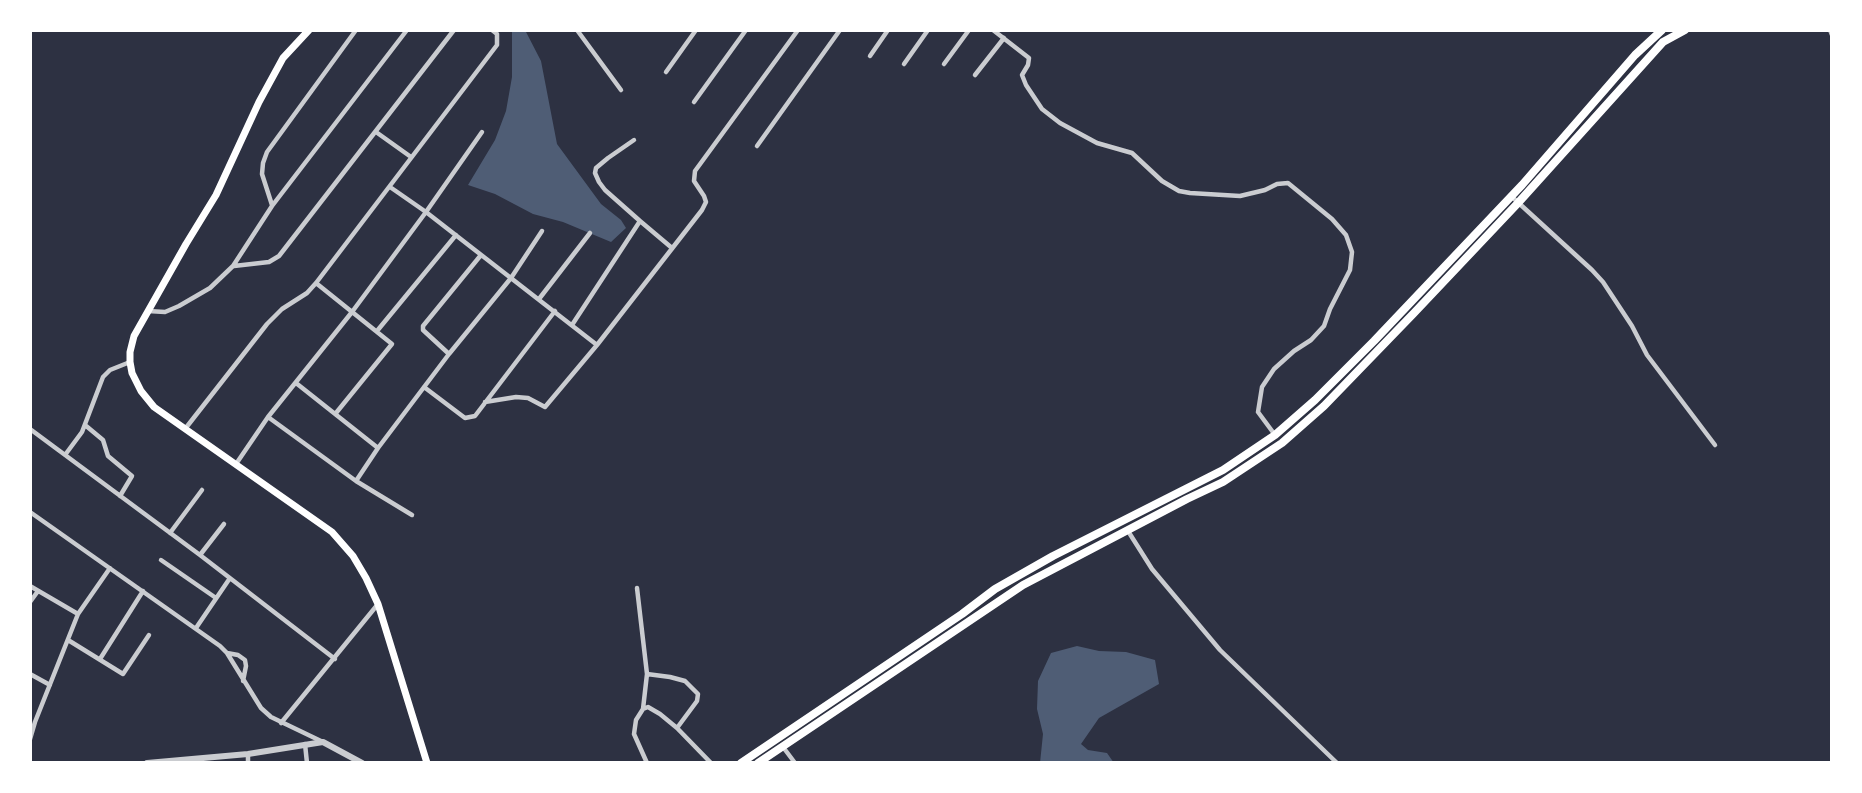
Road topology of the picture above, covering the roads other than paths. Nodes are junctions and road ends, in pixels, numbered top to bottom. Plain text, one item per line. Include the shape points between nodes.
1 (309, 30) edge
2 (356, 30) edge
3 (406, 30) edge
4 (454, 30) edge
5 (492, 30) edge
6 (577, 30) edge
7 (696, 30) edge
8 (746, 30) edge
9 (798, 30) edge
10 (840, 30) edge
11 (888, 30) edge
12 (928, 30) edge
13 (969, 30) edge
14 (993, 30) edge
15 (1662, 30) edge
16 (1685, 30) edge
17 (1004, 38) junction
18 (870, 56) dead end
19 (904, 64) dead end
20 (944, 64) dead end
21 (666, 72) dead end
22 (975, 75) dead end
23 (621, 90) dead end
24 (694, 102) dead end
25 (376, 132) junction
26 (482, 132) dead end
27 (634, 140) dead end
28 (757, 146) dead end
29 (411, 157) junction
30 (390, 187) junction
31 (1511, 196) junction
32 (1518, 203) junction
33 (272, 206) junction
34 (426, 212) junction
35 (640, 221) junction
36 (542, 231) dead end
37 (590, 233) dead end
38 (456, 235) junction
39 (672, 248) junction
40 (481, 255) junction
41 (233, 266) junction
42 (511, 278) junction
43 (316, 283) junction
44 (539, 299) junction
45 (148, 311) junction
46 (555, 311) junction
47 (352, 312) junction
48 (572, 325) junction
49 (377, 332) junction
50 (597, 345) junction
51 (449, 354) junction
52 (130, 362) junction
53 (296, 383) junction
54 (424, 387) junction
55 (485, 402) junction
56 (336, 413) junction
57 (268, 417) junction
58 (85, 425) junction
59 (30, 429) edge
60 (185, 429) junction
61 (1275, 435) junction
62 (1715, 445) dead end
63 (378, 448) junction
64 (65, 455) junction
65 (236, 464) junction
66 (356, 482) junction
67 (202, 490) dead end
68 (120, 496) junction
69 (30, 512) edge
70 (412, 515) dead end
71 (224, 524) dead end
72 (1128, 531) junction
73 (170, 533) junction
74 (201, 555) junction
75 (161, 561) dead end
76 (110, 568) junction
77 (230, 578) junction
78 (30, 586) edge
79 (638, 588) dead end
80 (38, 591) junction
81 (143, 591) junction
82 (216, 598) junction
83 (30, 602) edge
84 (378, 604) junction
85 (78, 614) junction
86 (196, 628) junction
87 (149, 635) dead end
88 (68, 640) junction
89 (227, 653) junction
90 (900, 656) junction
91 (335, 658) junction
92 (100, 659) junction
93 (906, 664) junction
94 (30, 674) edge
95 (647, 674) junction
96 (243, 681) junction
97 (50, 685) junction
98 (643, 709) junction
99 (32, 720) edge
100 (281, 723) junction
101 (677, 728) junction
102 (30, 739) edge
103 (323, 742) junction
104 (305, 744) junction
105 (783, 747) junction
106 (248, 754) junction
107 (147, 763) edge
108 (248, 763) edge
109 (307, 763) edge
110 (362, 763) edge
111 (427, 763) edge
112 (647, 763) edge
113 (711, 763) edge
114 (741, 763) edge
115 (758, 763) edge
116 (795, 763) edge
117 (1337, 763) edge

1 - 45 main road via 283,58 216,195
2 - 33 street via 267,152 262,174
3 - 33 street
4 - 25 street
5 - 29 street via 497,34 497,45
6 - 23 street
7 - 21 street
8 - 24 street
9 - 39 street via 695,171 694,181 706,202
10 - 28 street
11 - 18 street
12 - 19 street
13 - 20 street
14 - 17 street
15 - 31 main road via 1635,55
16 - 32 main road via 1663,42 1649,56
17 - 22 street
17 - 61 street via 1029,58 1022,78 1046,113 1090,140 1132,153 1172,188 1240,196 1288,183 1346,235 1352,252 1350,270 1324,326 1274,369 1262,387 1258,412
25 - 29 street
25 - 41 street via 279,256 269,262
26 - 34 street
27 - 35 street via 595,172 605,190
29 - 30 street
30 - 34 street
30 - 43 street
31 - 32 street
31 - 61 main road via 1366,350
32 - 62 street via 1603,282 1647,355
32 - 72 main road via 1324,406 1282,443 1223,482
33 - 41 street
34 - 38 street
34 - 47 street
35 - 39 street
35 - 48 street
36 - 42 street
37 - 44 street
38 - 40 street
38 - 49 street
39 - 50 street
40 - 42 street
40 - 51 street via 423,327
41 - 45 street via 210,288 179,306 165,312
42 - 44 street
42 - 51 street
43 - 47 street
43 - 60 street via 267,324
44 - 46 street
45 - 52 main road via 134,336
46 - 48 street
46 - 55 street
47 - 49 street
47 - 53 street
48 - 50 street
49 - 56 street via 391,346
50 - 55 street via 545,407 516,397
51 - 54 street
52 - 58 street via 103,376
52 - 60 main road via 141,391
53 - 56 street
53 - 57 street
54 - 55 street via 465,418 475,416
54 - 63 street
56 - 63 street
57 - 65 street
57 - 66 street
58 - 64 street
58 - 68 street via 103,440 108,456 131,474
59 - 64 street
60 - 65 main road
61 - 90 main road via 1224,470 995,589
63 - 66 street
64 - 68 street
65 - 84 main road via 337,537 353,556
66 - 70 street
67 - 73 street
68 - 73 street
69 - 76 street
71 - 74 street
72 - 93 main road via 1023,585
72 - 117 street via 1152,569 1220,650
73 - 74 street
74 - 77 street
75 - 82 street
76 - 81 street
76 - 85 street
77 - 82 street
77 - 91 street
78 - 80 street
79 - 95 street
80 - 83 street
80 - 85 street
81 - 86 street
81 - 92 street
82 - 86 street
84 - 91 street
84 - 111 main road
85 - 88 street
86 - 89 street
87 - 92 street via 123,674
88 - 92 street
88 - 97 street
89 - 96 street
89 - 96 street via 245,660
90 - 93 main road
90 - 114 main road
91 - 100 street
93 - 105 main road
94 - 97 street
95 - 98 street
95 - 101 street via 685,681 698,694
96 - 100 street via 261,708
97 - 99 street
98 - 101 street via 648,707
98 - 112 street via 634,734
99 - 102 street
100 - 103 street
101 - 113 street
103 - 104 street
103 - 110 street
104 - 106 street
104 - 109 street
105 - 115 main road
105 - 116 street
106 - 107 street
106 - 108 street

